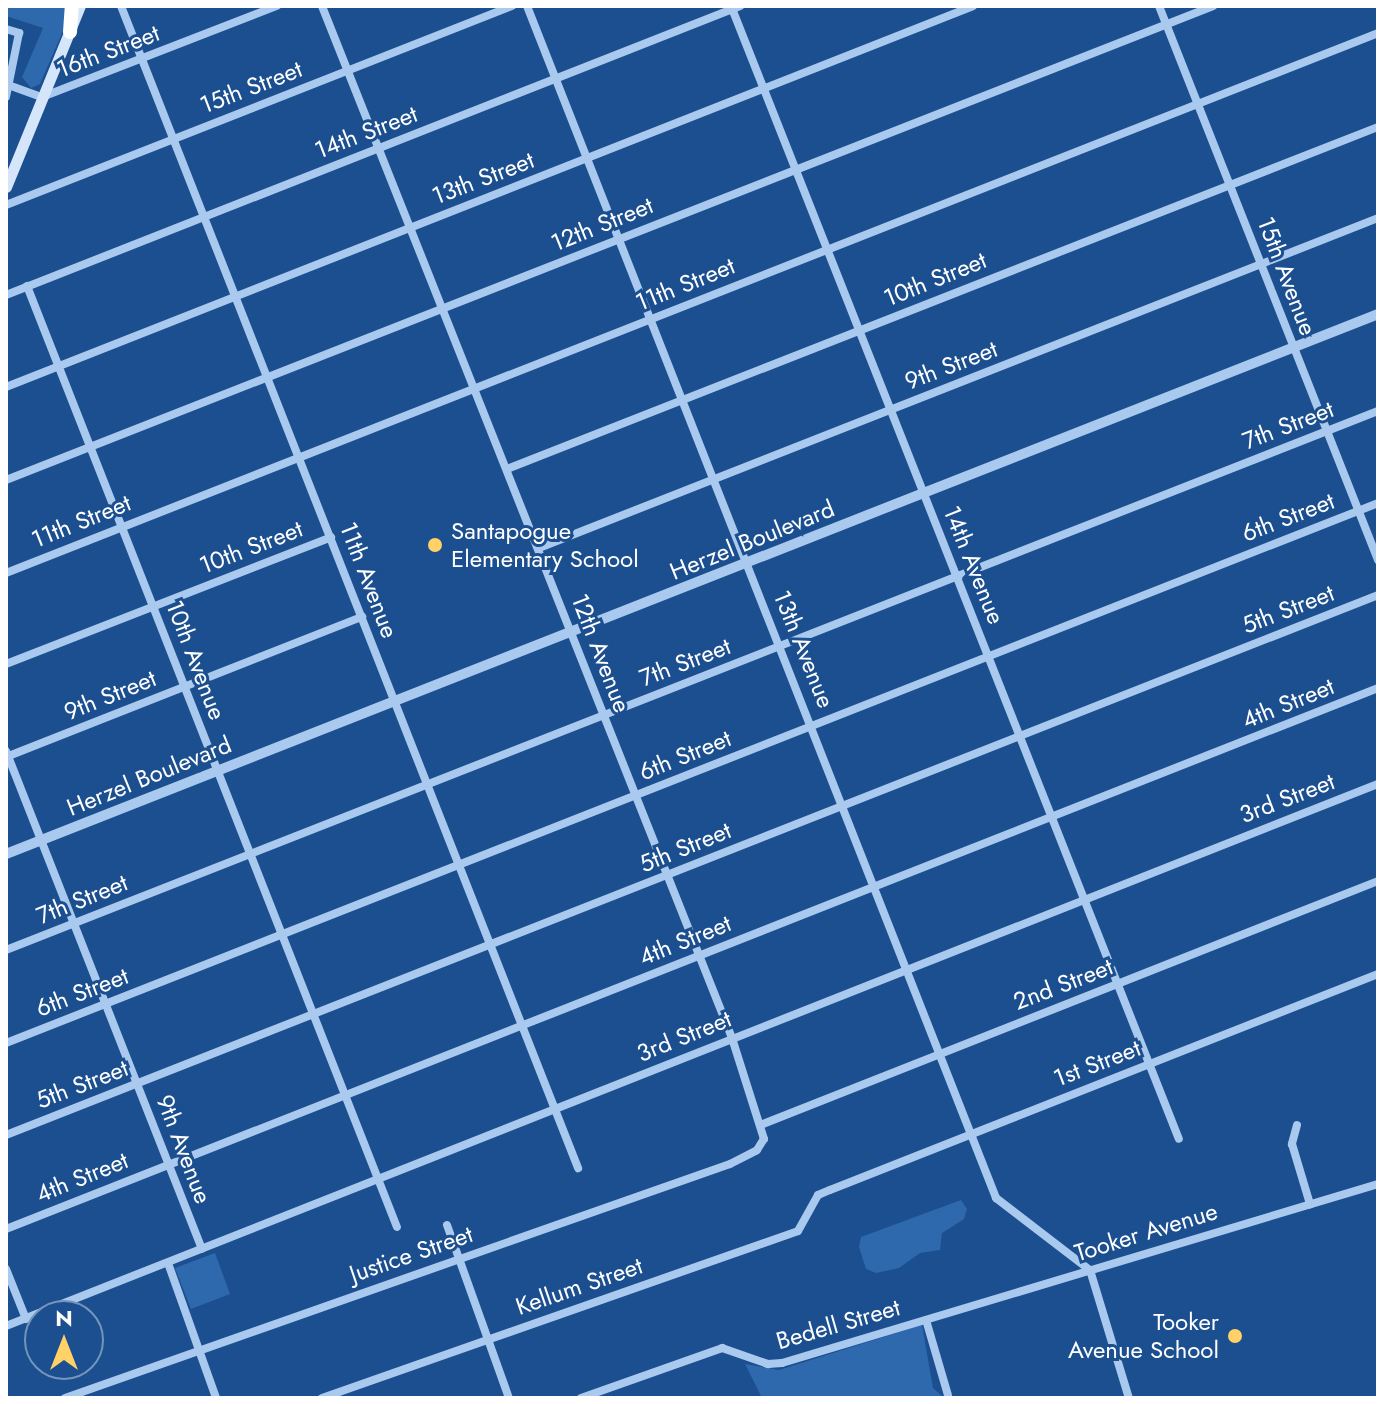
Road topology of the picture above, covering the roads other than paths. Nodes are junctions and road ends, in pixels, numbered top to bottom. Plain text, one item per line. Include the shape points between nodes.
1 (72, 6) edge
2 (80, 6) edge
3 (121, 6) edge
4 (277, 6) edge
5 (322, 6) edge
6 (512, 6) edge
7 (527, 6) edge
8 (973, 6) edge
9 (1159, 6) edge
10 (1213, 6) edge
11 (734, 7) edge
12 (1167, 24) junction
13 (6, 29) edge
14 (70, 32) junction
15 (1378, 33) edge
16 (141, 59) junction
17 (348, 70) junction
18 (556, 78) junction
19 (11, 86) junction
20 (764, 89) junction
21 (6, 97) edge
22 (42, 97) junction
23 (1198, 103) junction
24 (1378, 127) edge
25 (173, 139) junction
26 (379, 148) junction
27 (588, 159) junction
28 (797, 168) junction
29 (1231, 185) junction
30 (6, 187) edge
31 (6, 205) edge
32 (203, 216) junction
33 (1378, 218) edge
34 (411, 227) junction
35 (620, 238) junction
36 (828, 249) junction
37 (1261, 264) junction
38 (27, 286) junction
39 (6, 295) edge
40 (235, 297) junction
41 (443, 308) junction
42 (1378, 314) edge
43 (653, 319) junction
44 (861, 330) junction
45 (1294, 347) junction
46 (58, 367) junction
47 (267, 377) junction
48 (6, 387) edge
49 (476, 388) junction
50 (684, 399) junction
51 (892, 410) junction
52 (1378, 411) edge
53 (1327, 431) junction
54 (91, 446) junction
55 (299, 457) junction
56 (507, 469) junction
57 (715, 478) junction
58 (6, 480) edge
59 (924, 492) junction
60 (1378, 503) edge
61 (1358, 511) junction
62 (122, 526) junction
63 (331, 537) junction
64 (539, 548) junction
65 (1378, 560) edge
66 (748, 563) junction
67 (6, 573) edge
68 (958, 577) junction
69 (1378, 595) edge
70 (154, 606) junction
71 (362, 617) junction
72 (571, 633) junction
73 (781, 646) junction
74 (989, 656) junction
75 (6, 664) edge
76 (184, 687) junction
77 (1378, 688) edge
78 (393, 702) junction
79 (603, 715) junction
80 (812, 725) junction
81 (1021, 736) junction
82 (7, 755) edge
83 (218, 770) junction
84 (1378, 784) edge
85 (427, 785) junction
86 (636, 796) junction
87 (844, 806) junction
88 (1053, 816) junction
89 (41, 840) junction
90 (6, 854) edge
91 (251, 854) junction
92 (459, 865) junction
93 (667, 875) junction
94 (1378, 881) edge
95 (876, 886) junction
96 (1084, 900) junction
97 (74, 924) junction
98 (282, 934) junction
99 (490, 945) junction
100 (6, 950) edge
101 (699, 956) junction
102 (906, 971) junction
103 (1378, 974) edge
104 (1117, 984) junction
105 (105, 1004) junction
106 (314, 1015) junction
107 (522, 1025) junction
108 (732, 1038) junction
109 (6, 1043) edge
110 (939, 1054) junction
111 (1149, 1064) junction
112 (137, 1084) junction
113 (345, 1095) junction
114 (556, 1109) junction
115 (763, 1124) junction
116 (1297, 1125) dead end
117 (971, 1133) junction
118 (6, 1135) edge
119 (764, 1139) joint
120 (1179, 1139) dead end
121 (169, 1164) junction
122 (578, 1168) dead end
123 (379, 1179) junction
124 (1378, 1184) edge
125 (830, 1190) joint
126 (1310, 1204) junction
127 (447, 1225) dead end
128 (397, 1227) dead end
129 (6, 1229) edge
130 (202, 1249) junction
131 (459, 1258) junction
132 (168, 1263) junction
133 (6, 1269) edge
134 (1090, 1270) junction
135 (74, 1300) edge
136 (24, 1314) edge
137 (926, 1320) junction
138 (488, 1339) junction
139 (199, 1350) junction
140 (948, 1395) dead end
141 (65, 1398) edge
142 (216, 1398) edge
143 (322, 1398) edge
144 (509, 1398) edge
145 (581, 1398) edge
146 (1129, 1398) edge

1 - 14 highway
2 - 14 main road
3 - 16 street, 11th Avenue
4 - 16 street, 16th Street
5 - 17 street, 12th Avenue
6 - 17 street, 15th Street
7 - 18 street, 13th Avenue
8 - 20 street, 13th Street
9 - 12 street, 15th Avenue
10 - 12 street, 12th Street
11 - 18 street, 14th Street
11 - 20 street, 14th Avenue
12 - 23 street, 15th Avenue
12 - 28 street, 12th Street
13 - 19 street via 19,33
14 - 22 main road
15 - 23 street, 11th Street
16 - 22 street, 16th Street
16 - 25 street, 11th Avenue
17 - 25 street, 15th Street
17 - 26 street, 12th Avenue
18 - 26 street, 14th Street
18 - 27 street, 13th Avenue
19 - 21 street
19 - 22 street
20 - 27 street, 13th Street
20 - 28 street, 14th Avenue
22 - 30 main road
23 - 29 street, 15th Avenue
23 - 36 street, 11th Street
24 - 29 street, 10th Street
25 - 31 street, 15th Street
25 - 32 street, 11th Avenue
26 - 32 street, 14th Street
26 - 34 street, 12th Avenue
27 - 34 street, 13th Street
27 - 35 street, 13th Avenue
28 - 35 street, 12th Street
28 - 36 street, 14th Avenue
29 - 37 street, 15th Avenue
29 - 44 street, 10th Street
32 - 38 street, 14th Street
32 - 40 street, 11th Avenue
33 - 37 street, 9th Street
34 - 40 street, 13th Street
34 - 41 street, 12th Avenue
35 - 41 street, 12th Street
35 - 43 street, 13th Avenue
36 - 43 street, 11th Street
36 - 44 street, 14th Avenue
37 - 45 street, 15th Avenue
37 - 51 street, 9th Street
38 - 39 street, 14th Street
38 - 46 street, 10th Avenue
40 - 46 street, 13th Street
40 - 47 street, 11th Avenue
41 - 47 street, 12th Street
41 - 49 street, 12th Avenue
42 - 45 street, Herzel Boulevard
43 - 49 street, 11th Street
43 - 50 street, 13th Avenue
44 - 50 street, 10th Street
44 - 51 street, 14th Avenue
45 - 53 street, 15th Avenue
45 - 59 street, Herzel Boulevard
46 - 48 street, 13th Street
46 - 54 street, 10th Avenue
47 - 54 street, 12th Street
47 - 55 street, 11th Avenue
49 - 55 street, 11th Street
49 - 56 street, 12th Avenue
50 - 56 street, 10th Street
50 - 57 street, 13th Avenue
51 - 57 street, 9th Street
51 - 59 street, 14th Avenue
52 - 53 street, 7th Street
53 - 61 street, 15th Avenue
53 - 68 street, 7th Street
54 - 58 street, 12th Street
54 - 62 street, 10th Avenue
55 - 62 street, 11th Street
55 - 63 street, 11th Avenue
56 - 64 street, 12th Avenue
57 - 64 street, 9th Street
57 - 66 street, 13th Avenue
59 - 66 street, Herzel Boulevard
59 - 68 street, 14th Avenue
60 - 61 street, 6th Street
61 - 65 street, 15th Avenue
61 - 74 street, 6th Street
62 - 67 street, 11th Street
62 - 70 street, 10th Avenue
63 - 70 street, 10th Street
63 - 71 street, 11th Avenue
64 - 72 street, 12th Avenue
66 - 72 street, Herzel Boulevard
66 - 73 street, 13th Avenue
68 - 73 street, 7th Street
68 - 74 street, 14th Avenue
69 - 81 street, 5th Street
70 - 75 street, 10th Street
70 - 76 street, 10th Avenue
71 - 76 street, 9th Street
71 - 78 street, 11th Avenue
72 - 78 street, Herzel Boulevard
72 - 79 street, 12th Avenue
73 - 79 street, 7th Street
73 - 80 street, 13th Avenue
74 - 80 street, 6th Street
74 - 81 street, 14th Avenue
76 - 82 street, 9th Street
76 - 83 street, 10th Avenue
77 - 88 street, 4th Street
78 - 83 street, Herzel Boulevard
78 - 85 street, 11th Avenue
79 - 85 street, 7th Street
79 - 86 street, 12th Avenue
80 - 86 street, 6th Street
80 - 87 street, 13th Avenue
81 - 87 street, 5th Street
81 - 88 street, 14th Avenue
82 - 89 street, 9th Avenue
83 - 89 street, Herzel Boulevard
83 - 91 street, 10th Avenue
84 - 96 street, 3rd Street
85 - 91 street, 7th Street
85 - 92 street, 11th Avenue
86 - 92 street, 6th Street
86 - 93 street, 12th Avenue
87 - 93 street, 5th Street
87 - 95 street, 13th Avenue
88 - 95 street, 4th Street
88 - 96 street, 14th Avenue
89 - 90 street, Herzel Boulevard
89 - 97 street, 9th Avenue
91 - 97 street, 7th Street
91 - 98 street, 10th Avenue
92 - 98 street, 6th Street
92 - 99 street, 11th Avenue
93 - 99 street, 5th Street
93 - 101 street, 12th Avenue
94 - 104 street, 2nd Street
95 - 101 street, 4th Street
95 - 102 street, 13th Avenue
96 - 102 street, 3rd Street
96 - 104 street, 14th Avenue
97 - 100 street, 7th Street
97 - 105 street, 9th Avenue
98 - 105 street, 6th Street
98 - 106 street, 10th Avenue
99 - 106 street, 5th Street
99 - 107 street, 11th Avenue
101 - 107 street, 4th Street
101 - 108 street, 12th Avenue
102 - 108 street, 3rd Street
102 - 110 street, 13th Avenue
103 - 111 street, 1st Street
104 - 110 street, 2nd Street
104 - 111 street, 14th Avenue
105 - 109 street, 6th Street
105 - 112 street, 9th Avenue
106 - 112 street, 5th Street
106 - 113 street, 10th Avenue
107 - 113 street, 4th Street
107 - 114 street, 11th Avenue
108 - 114 street, 3rd Street
108 - 115 street, 12th Avenue
110 - 115 street, 2nd Street
110 - 117 street, 13th Avenue
111 - 117 street, 1st Street
111 - 120 street, 14th Avenue
112 - 118 street, 5th Street
112 - 121 street, 9th Avenue
113 - 121 street, 4th Street
113 - 123 street, 10th Avenue
114 - 122 street, 11th Avenue
114 - 123 street, 3rd Street
115 - 119 street, 12th Avenue
116 - 126 street via 1292,1144
117 - 125 street, 1st Street
117 - 134 street, 13th Avenue via 996,1198
119 - 131 street, Justice Street via 757,1150 730,1164
121 - 129 street, 4th Street
121 - 130 street, 9th Avenue
123 - 128 street, 10th Avenue
123 - 130 street, 3rd Street
124 - 126 street, Tooker Avenue
125 - 138 street, Kellum Street via 818,1195 798,1231
126 - 134 street, Tooker Avenue
127 - 131 street
130 - 132 street, 3rd Street
131 - 138 street
131 - 139 street, Justice Street
132 - 135 street, 3rd Street
132 - 139 street
133 - 136 street
134 - 137 street, Tooker Avenue
134 - 146 street
137 - 140 street
137 - 145 street, Bedell Street via 782,1363 768,1364 722,1348
138 - 143 street, Kellum Street
138 - 144 street
139 - 141 street, Justice Street
139 - 142 street

